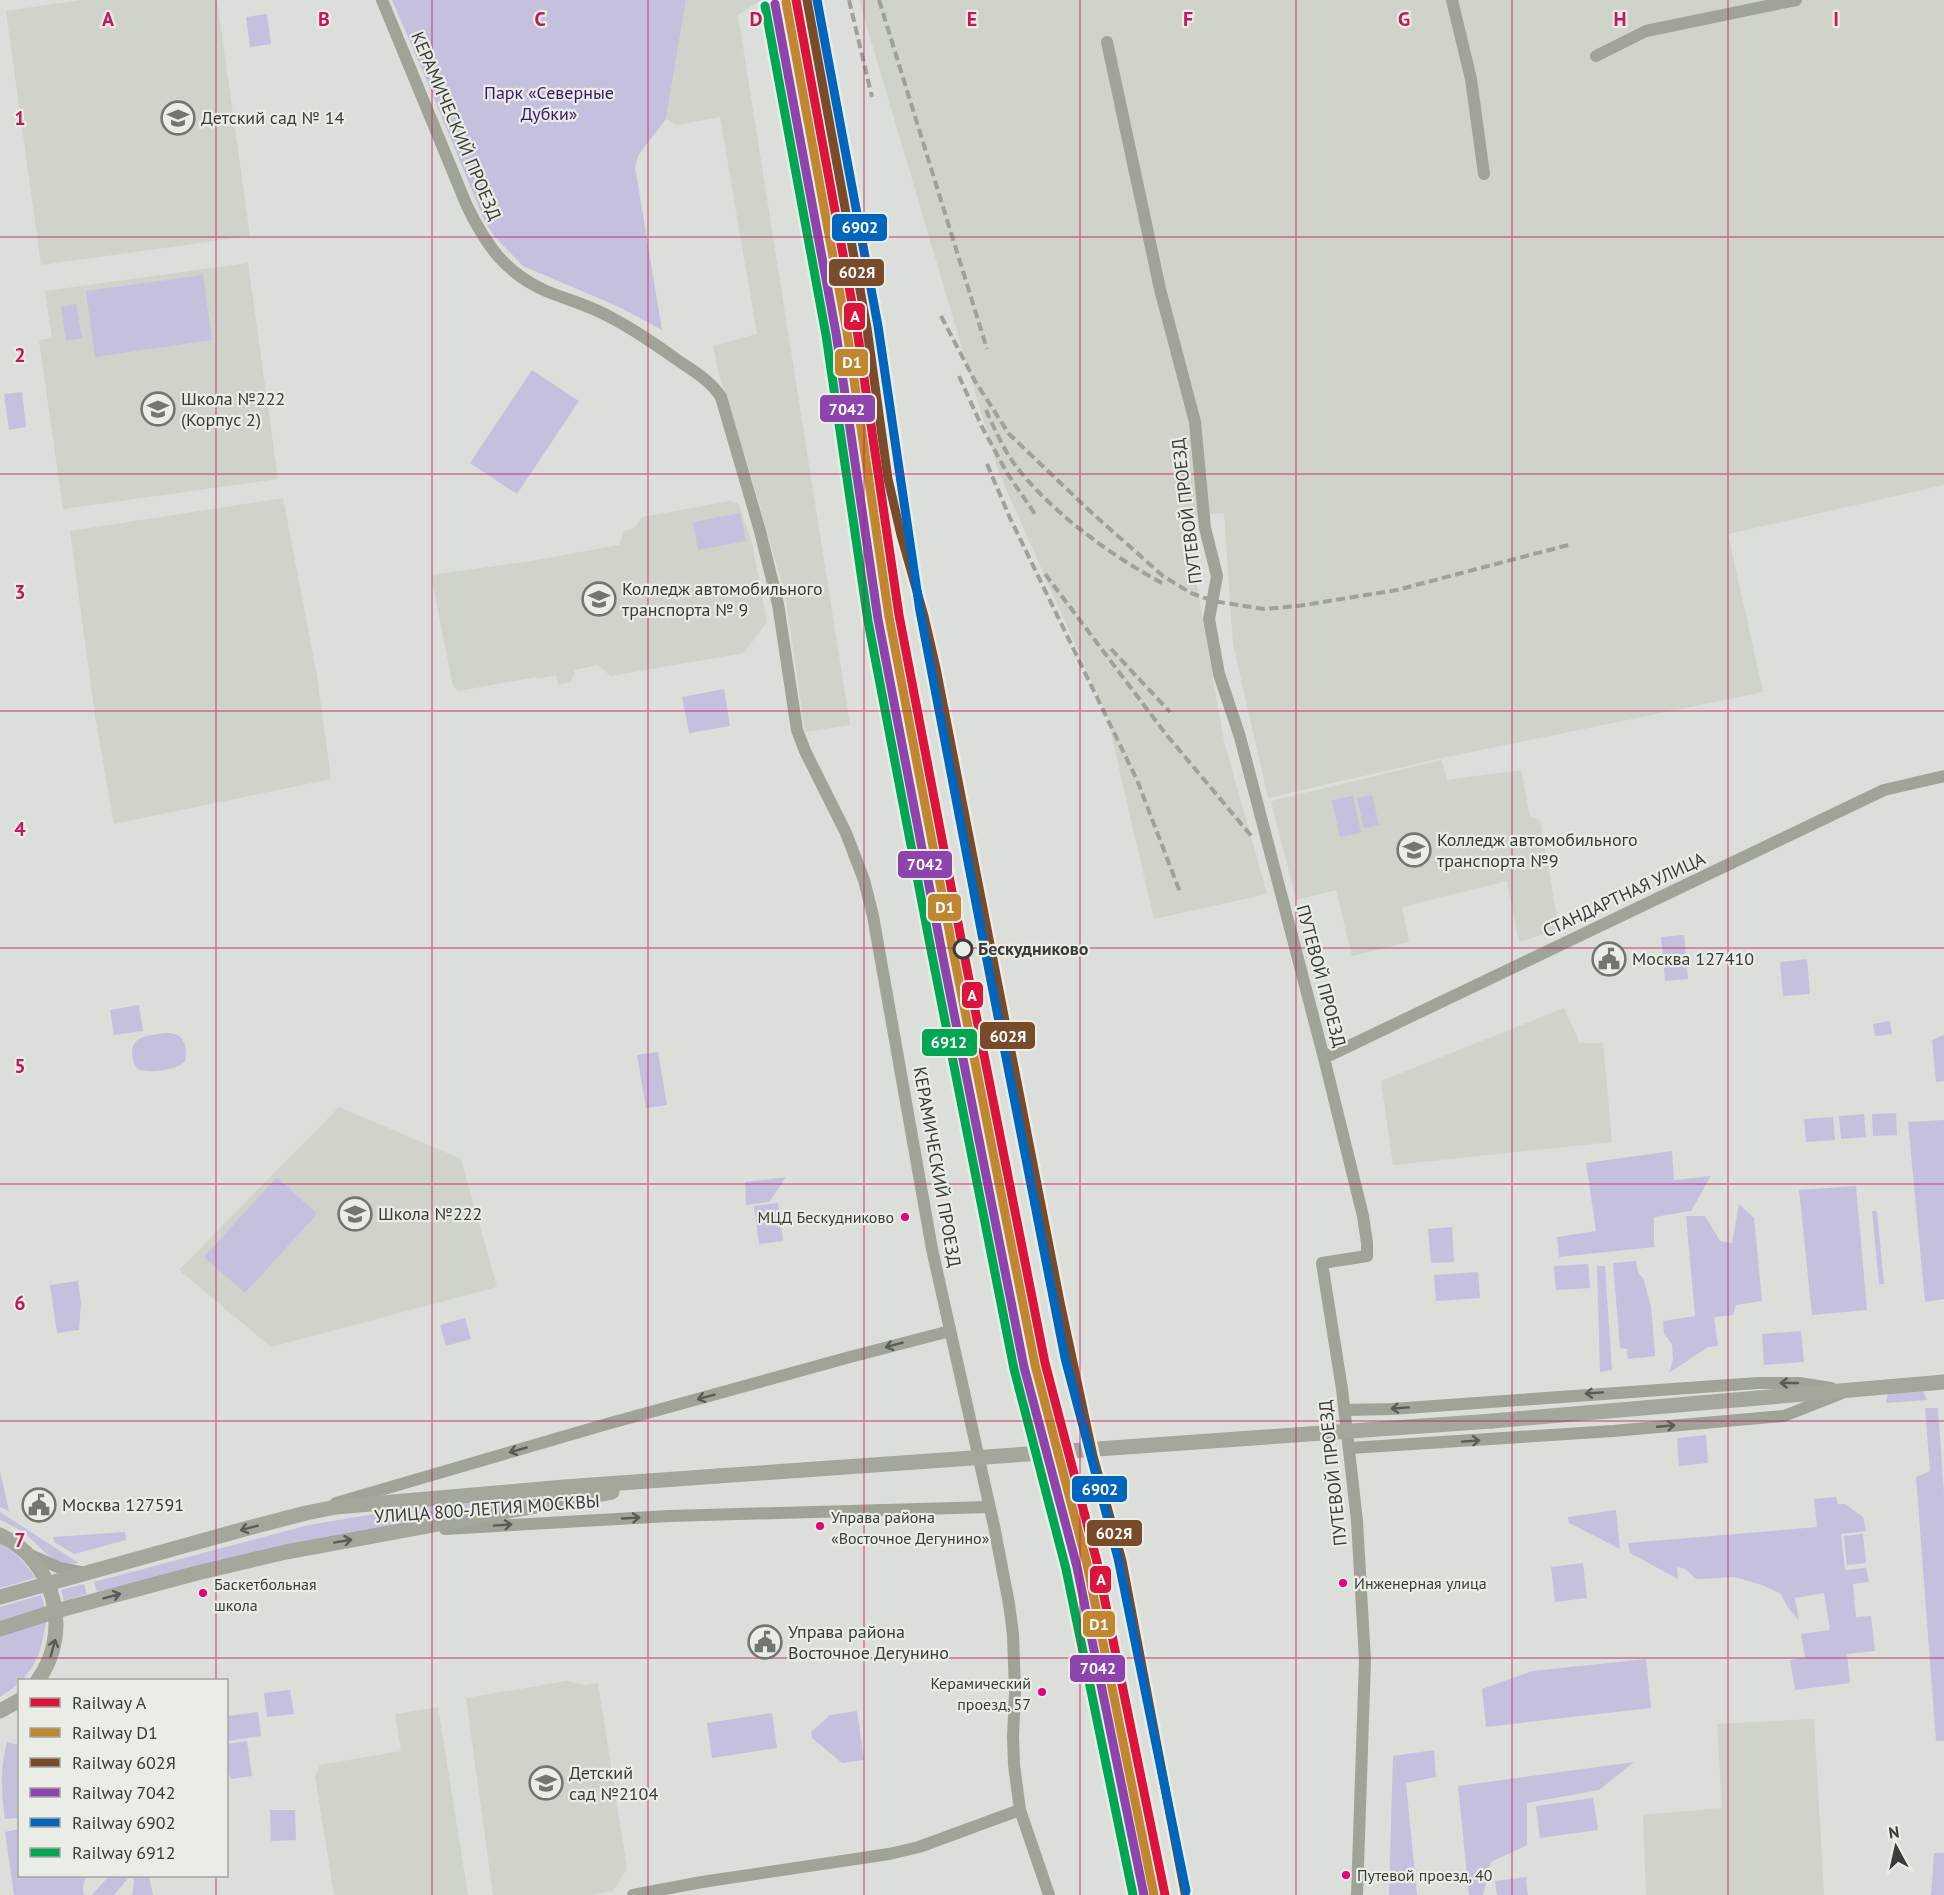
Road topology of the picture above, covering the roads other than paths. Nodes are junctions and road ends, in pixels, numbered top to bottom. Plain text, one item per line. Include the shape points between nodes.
1 (382, 0) edge
2 (1452, 0) edge
3 (1796, 0) edge
4 (1107, 42) dead end
5 (1596, 56) dead end
6 (1484, 174) dead end
7 (1944, 776) edge
8 (1323, 1058) junction
9 (950, 1331) junction
10 (1944, 1382) edge
11 (1847, 1391) junction
12 (1345, 1410) junction
13 (1350, 1448) junction
14 (683, 1479) junction
15 (989, 1507) junction
16 (306, 1513) junction
17 (403, 1531) junction
18 (0, 1535) edge
19 (27, 1553) junction
20 (86, 1573) junction
21 (48, 1583) junction
22 (0, 1597) edge
23 (56, 1611) junction
24 (0, 1629) edge
25 (39, 1679) edge
26 (1020, 1810) junction
27 (633, 1895) edge
28 (1049, 1895) edge
29 (1357, 1895) edge

1 - 9 street, КЕРАМИЧЕСКИЙ ПРОЕЗД via 467,206 498,257 540,288 635,331 710,383 721,397 778,604 797,730 864,880
2 - 6 street via 1471,79
3 - 5 street via 1646,31
4 - 8 street, ПУТЕВОЙ ПРОЕЗД via 1160,289 1195,422 1206,528 1216,576 1209,619 1219,674 1240,737
7 - 8 street, СТАНДАРТНАЯ УЛИЦА via 1884,790
8 - 12 street, ПУТЕВОЙ ПРОЕЗД via 1367,1244 1367,1256 1322,1263
9 - 15 street, КЕРАМИЧЕСКИЙ ПРОЕЗД
9 -> 16 street, УЛИЦА 800-ЛЕТИЯ МОСКВЫ via 607,1424
10 - 11 main road
11 -> 12 street via 1799,1383 1758,1383
13 -> 11 street via 1784,1416
11 - 14 main road, bridge
12 - 13 street, ПУТЕВОЙ ПРОЕЗД
13 - 29 street, ПУТЕВОЙ ПРОЕЗД via 1365,1660
14 - 16 main road via 427,1498
14 - 17 main road
17 -> 15 street, УЛИЦА 800-ЛЕТИЯ МОСКВЫ via 669,1516
15 - 26 street, КЕРАМИЧЕСКИЙ ПРОЕЗД via 1013,1634 1013,1746
16 -> 20 main road, УЛИЦА 800-ЛЕТИЯ МОСКВЫ
23 -> 17 main road, УЛИЦА 800-ЛЕТИЯ МОСКВЫ via 197,1573
18 - 19 main road
19 - 20 street via 52,1565
19 - 21 main road
20 - 21 main road, УЛИЦА 800-ЛЕТИЯ МОСКВЫ
21 - 22 main road, УЛИЦА 800-ЛЕТИЯ МОСКВЫ
21 - 23 main road
23 - 24 main road, УЛИЦА 800-ЛЕТИЯ МОСКВЫ
25 -> 23 main road via 53,1651
26 - 27 street via 889,1854
26 - 28 street, КЕРАМИЧЕСКИЙ ПРОЕЗД

